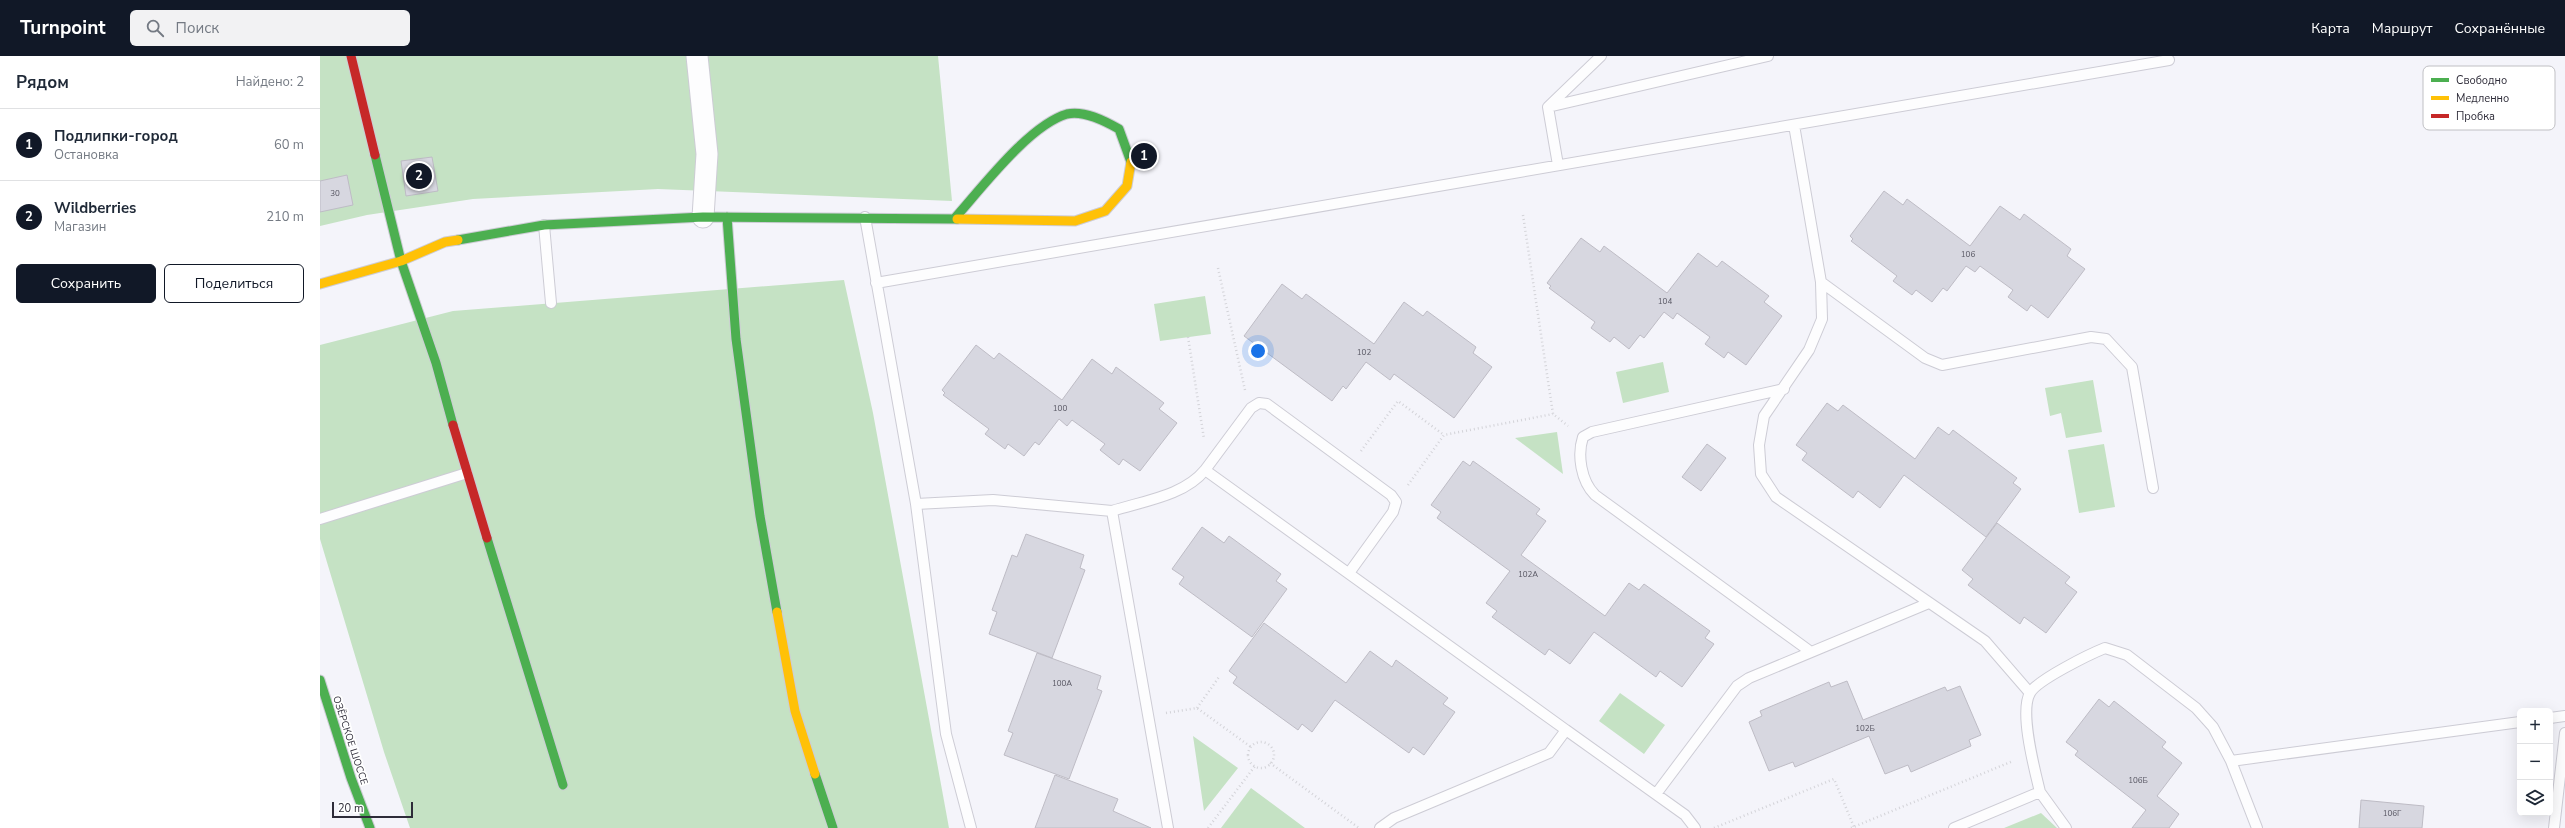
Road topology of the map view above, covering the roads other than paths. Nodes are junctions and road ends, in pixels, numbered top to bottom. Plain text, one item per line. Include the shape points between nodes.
1 (351, 56) edge
2 (697, 56) edge
3 (1601, 56) edge
4 (1768, 56) edge
5 (2169, 60) dead end
6 (1548, 108) junction
7 (1794, 125) junction
8 (1558, 165) junction
9 (703, 217) junction
10 (727, 217) junction
11 (865, 217) junction
12 (954, 219) junction
13 (544, 225) junction
14 (402, 261) junction
15 (876, 282) junction
16 (1821, 282) junction
17 (320, 284) edge
18 (551, 303) dead end
19 (1784, 389) junction
20 (1205, 470) junction
21 (467, 473) junction
22 (2153, 488) dead end
23 (916, 504) junction
24 (1112, 511) junction
25 (320, 519) edge
26 (1349, 573) junction
27 (1929, 603) junction
28 (1811, 652) junction
29 (320, 680) edge
30 (2030, 693) junction
31 (2565, 716) edge
32 (2553, 718) edge
33 (2517, 722) edge
34 (1566, 730) junction
35 (2565, 733) edge
36 (2231, 761) junction
37 (563, 785) dead end
38 (2040, 792) junction
39 (1656, 794) junction
40 (370, 828) edge
41 (833, 828) edge
42 (971, 828) edge
43 (1168, 828) edge
44 (1380, 828) edge
45 (1695, 828) edge
46 (1954, 828) edge
47 (2066, 828) edge
48 (2257, 828) edge
49 (2554, 828) edge

1 - 14 street
2 - 9 street via 707,154
3 - 6 lane
4 - 6 lane
5 - 7 lane
6 - 8 lane
7 - 8 lane
7 - 16 lane
8 - 15 lane
9 - 10 street
9 - 13 street
10 - 11 street
10 - 41 street via 736,339 760,516 795,711
11 - 12 street
11 - 15 lane
12 - 12 street via 1075,221 1105,211 1127,186 1131,159 1119,129 1098,117 1068,114 1034,132
13 - 14 street via 445,242
13 - 18 lane
14 - 17 street
14 - 21 street via 436,363
15 - 23 lane
16 - 19 lane via 1822,319 1809,350
16 - 22 lane via 1924,358 1942,365 2091,337 2106,339 2132,367
19 - 27 lane via 1764,416 1759,445 1761,474 1776,497
19 - 28 lane via 1592,432 1583,437 1579,448 1584,478 1588,488 1595,495
20 - 24 lane via 1197,480 1184,488
20 - 26 lane
20 - 26 lane via 1251,408 1259,403 1267,404 1391,495 1396,502 1393,512
21 - 25 lane
21 - 37 street
23 - 24 lane via 993,500
23 - 42 lane via 946,734
24 - 43 lane
26 - 34 lane
27 - 28 lane
27 - 30 lane via 1984,641
28 - 39 lane via 1749,678 1737,686
29 - 40 street, ОЗЁРСКОЕ ШОССЕ
30 - 36 lane via 2040,683 2093,653 2105,648 2117,650 2196,708 2213,727
30 - 38 lane via 2027,707 2030,754
31 - 32 lane
33 - 36 lane
34 - 39 lane
34 - 44 lane via 1549,753 1394,818
35 - 49 lane
36 - 48 lane
38 - 46 lane
38 - 47 lane
39 - 45 lane via 1685,815

